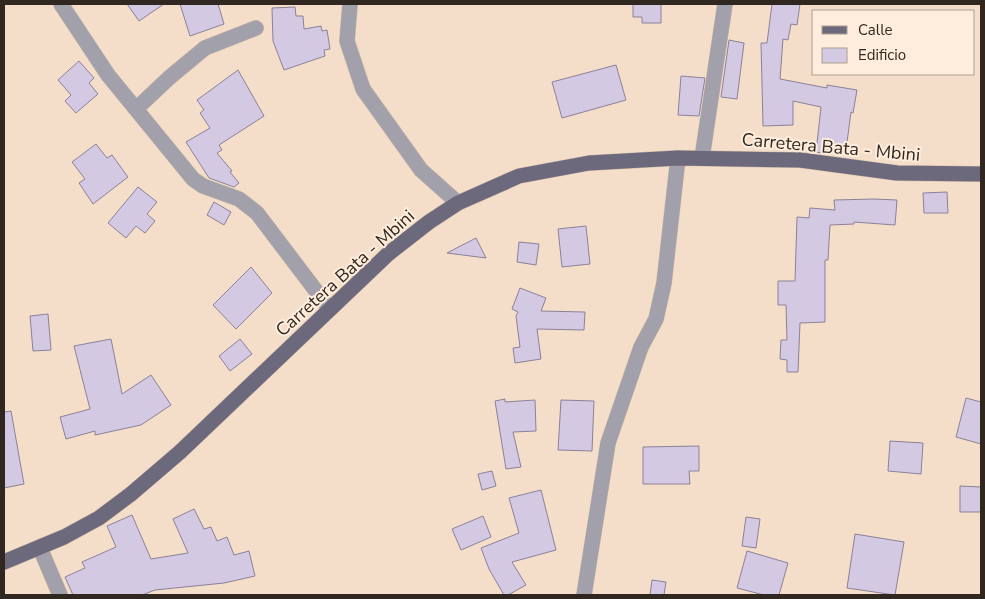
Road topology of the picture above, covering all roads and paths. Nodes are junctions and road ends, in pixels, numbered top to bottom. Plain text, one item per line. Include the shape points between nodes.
1 (61, 4) edge
2 (350, 4) edge
3 (725, 4) edge
4 (256, 28) dead end
5 (136, 109) junction
6 (678, 158) junction
7 (702, 158) junction
8 (981, 174) edge
9 (458, 202) junction
10 (329, 308) junction
11 (40, 548) junction
12 (4, 562) edge
13 (60, 595) edge
14 (584, 595) edge

1 - 5 street via 108,75
2 - 9 street via 347,40 363,89 421,170
3 - 7 street
4 - 5 street via 206,48
5 - 10 street via 193,179 239,199 257,213
6 - 7 main road, Carretera Bata - Mbini
6 - 9 main road, Carretera Bata - Mbini via 630,159 551,169 519,176
6 - 14 street via 664,283 656,318 641,347 608,443
7 - 8 main road, Carretera Bata - Mbini via 800,160 897,173
9 - 10 main road, Carretera Bata - Mbini via 388,254
10 - 11 main road, Carretera Bata - Mbini via 180,452 138,488 99,518
11 - 12 main road, Carretera Bata - Mbini
11 - 13 street

